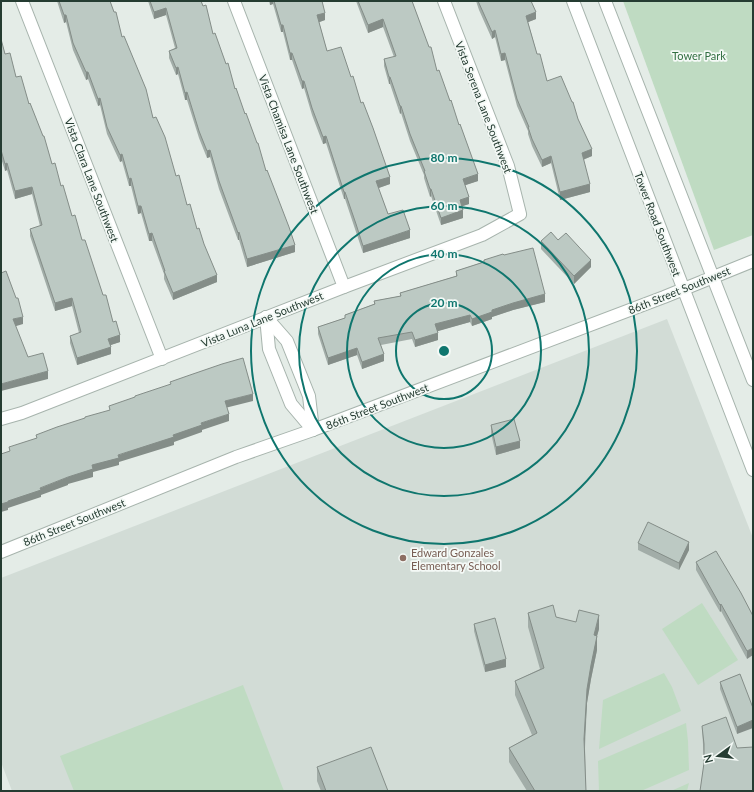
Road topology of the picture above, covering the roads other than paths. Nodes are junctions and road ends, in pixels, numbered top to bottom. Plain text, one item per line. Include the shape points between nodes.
1 (22, 1) edge
2 (234, 1) edge
3 (444, 1) edge
4 (573, 1) edge
5 (605, 1) edge
6 (520, 214) joint
7 (753, 261) edge
8 (713, 277) junction
9 (344, 287) junction
10 (683, 289) junction
11 (266, 317) junction
12 (162, 359) junction
13 (753, 380) edge
14 (1, 419) edge
15 (313, 430) junction
16 (753, 470) edge
17 (1, 552) edge

1 - 12 street, Vista Clara Lane Southwest
2 - 9 street, Vista Chamisa Lane Southwest
3 - 6 street, Vista Serena Lane Southwest via 508,166
4 - 10 street, Tower Road Southwest
5 - 8 street
6 - 9 street, Vista Luna Lane Southwest via 482,236
7 - 8 street, 86th Street Southwest
8 - 10 street, 86th Street Southwest
8 - 13 street
9 - 11 street, Vista Luna Lane Southwest
10 - 15 street, 86th Street Southwest
10 - 16 street, Tower Road Southwest
11 - 12 street, Vista Luna Lane Southwest
11 - 15 street via 287,341 309,396
11 - 15 street via 268,350 291,404
12 - 14 street, Vista Luna Lane Southwest
15 - 17 street, 86th Street Southwest via 236,457

